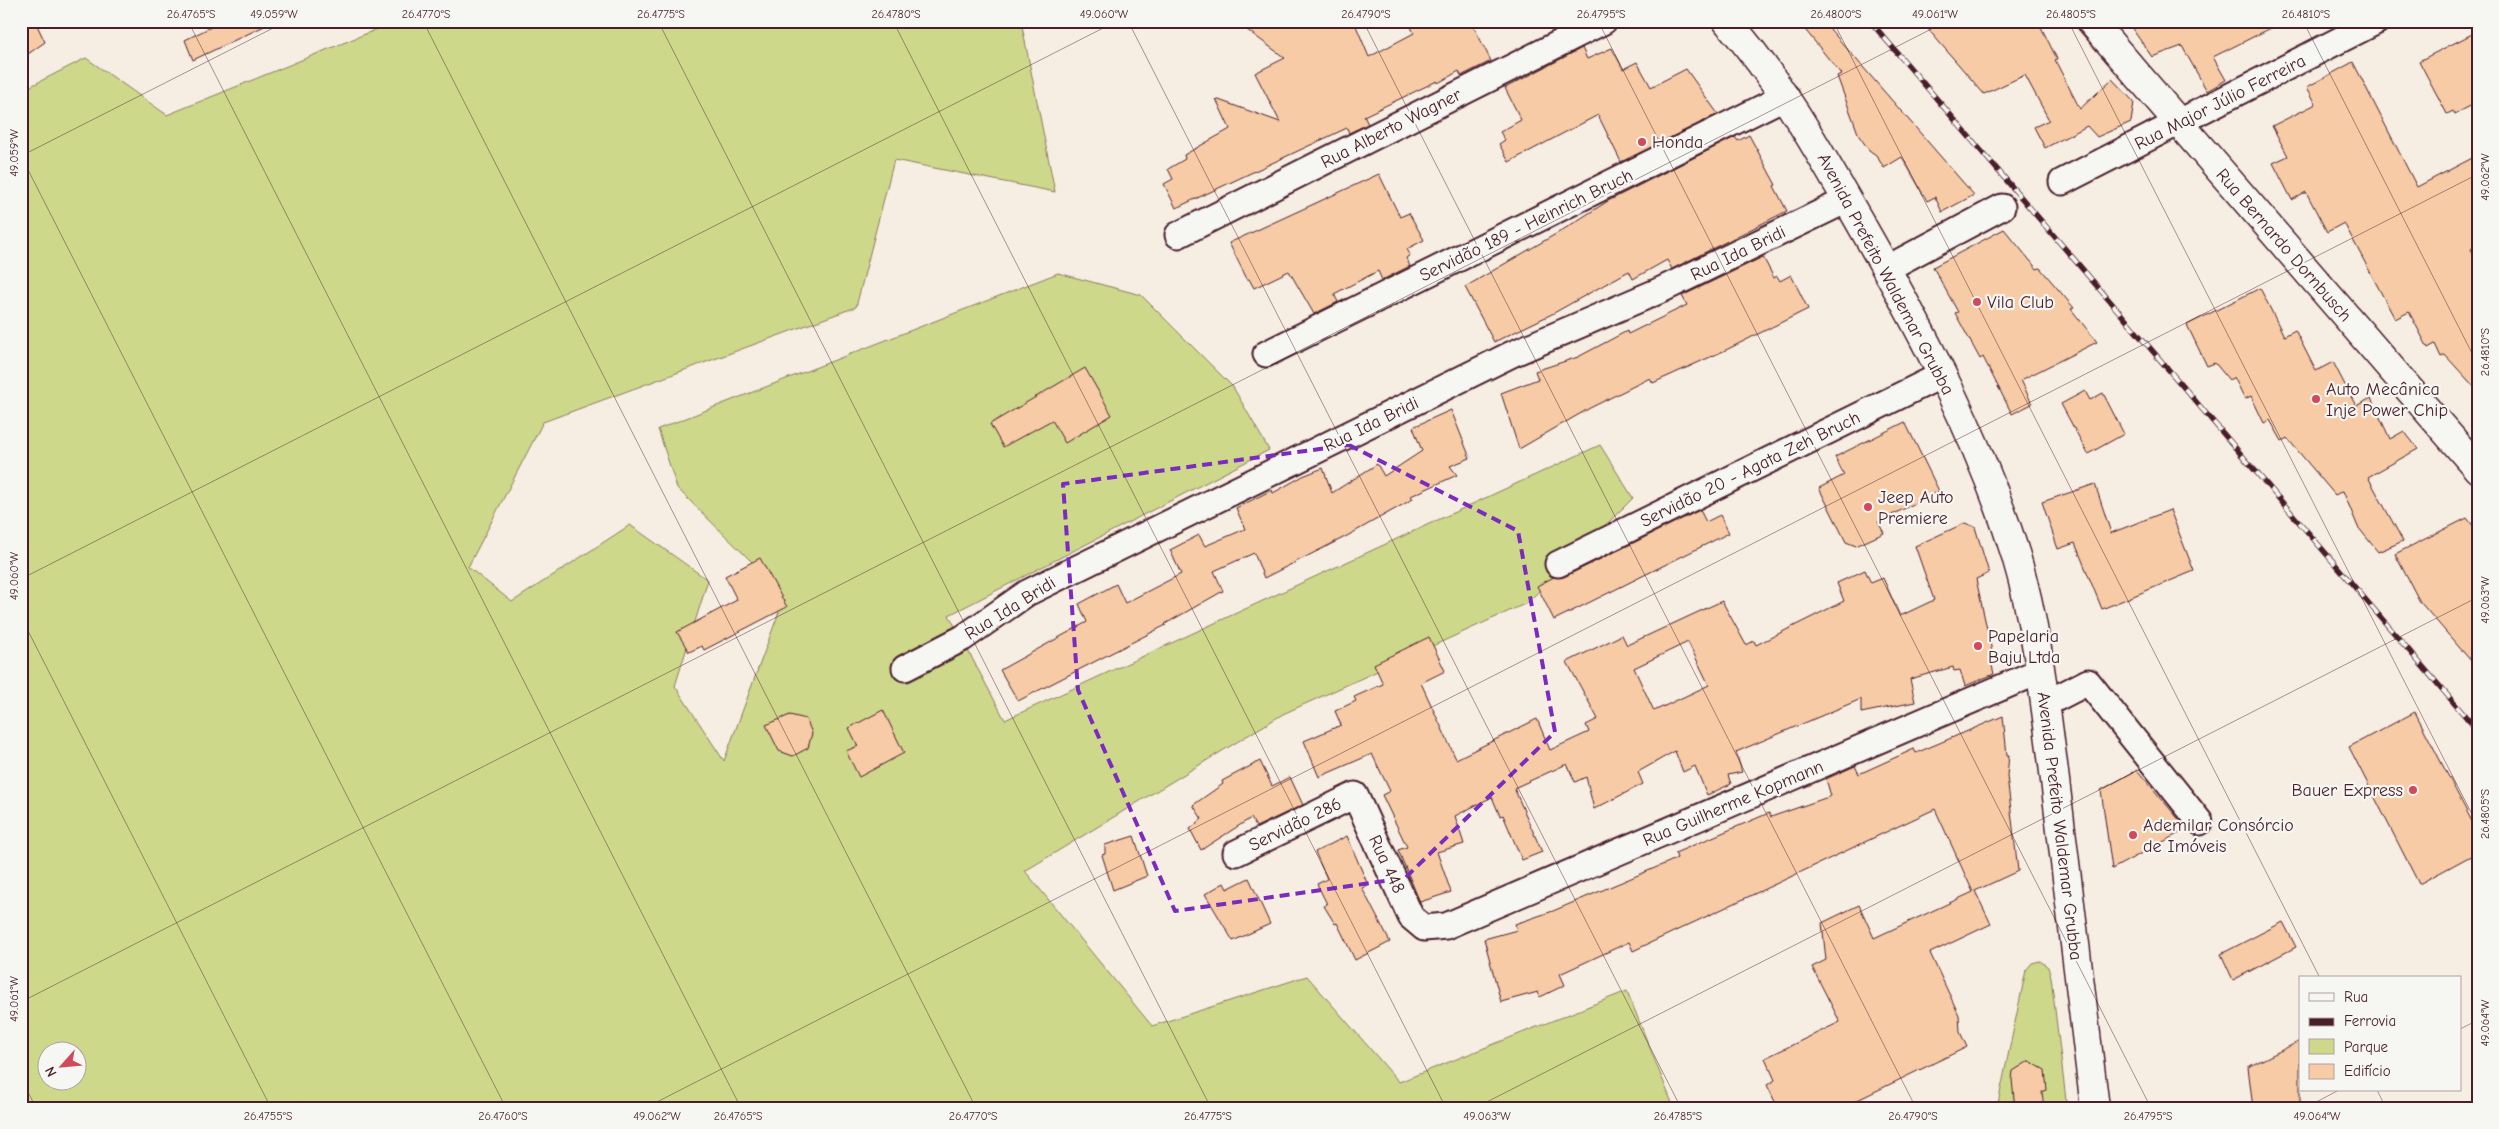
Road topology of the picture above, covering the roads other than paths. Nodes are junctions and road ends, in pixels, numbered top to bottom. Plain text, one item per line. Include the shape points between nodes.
1 (1604, 21) edge
2 (1727, 21) edge
3 (2091, 21) edge
4 (2377, 21) edge
5 (1786, 96) junction
6 (2179, 123) junction
7 (2062, 182) dead end
8 (1847, 200) junction
9 (2002, 207) dead end
10 (1178, 235) dead end
11 (1886, 269) junction
12 (1266, 354) dead end
13 (1942, 375) junction
14 (2478, 469) edge
15 (1558, 564) dead end
16 (905, 668) dead end
17 (2040, 671) junction
18 (2045, 704) junction
19 (1355, 795) joint
20 (2200, 822) dead end
21 (1236, 854) dead end
22 (1424, 928) joint
23 (2095, 1108) edge

1 - 10 street, Rua Alberto Wagner
2 - 5 highway, Avenida Prefeito Waldemar Grubba
3 - 6 highway, Rua Bernardo Dornbusch
4 - 6 street, Rua Major Júlio Ferreira
5 - 8 highway, Avenida Prefeito Waldemar Grubba
5 - 12 street, Servidão 189 - Heinrich Bruch
6 - 7 street, Rua Major Júlio Ferreira
6 - 14 highway, Rua Bernardo Dornbusch
8 - 11 highway, Avenida Prefeito Waldemar Grubba
8 - 16 street, Rua Ida Bridi via 1661,290 1512,354 1036,589 963,638
9 - 11 street
11 - 13 highway, Avenida Prefeito Waldemar Grubba
13 - 15 street, Servidão 20 - Agata Zeh Bruch
13 - 17 highway, Avenida Prefeito Waldemar Grubba via 1980,458 2016,556
17 - 18 highway, Avenida Prefeito Waldemar Grubba
17 - 22 street, Rua Guilherme Kopmann via 1446,926
18 - 20 street via 2088,682
18 - 23 highway, Avenida Prefeito Waldemar Grubba
19 - 21 street, Servidão 286
19 - 22 street, Rua 448 via 1411,917

